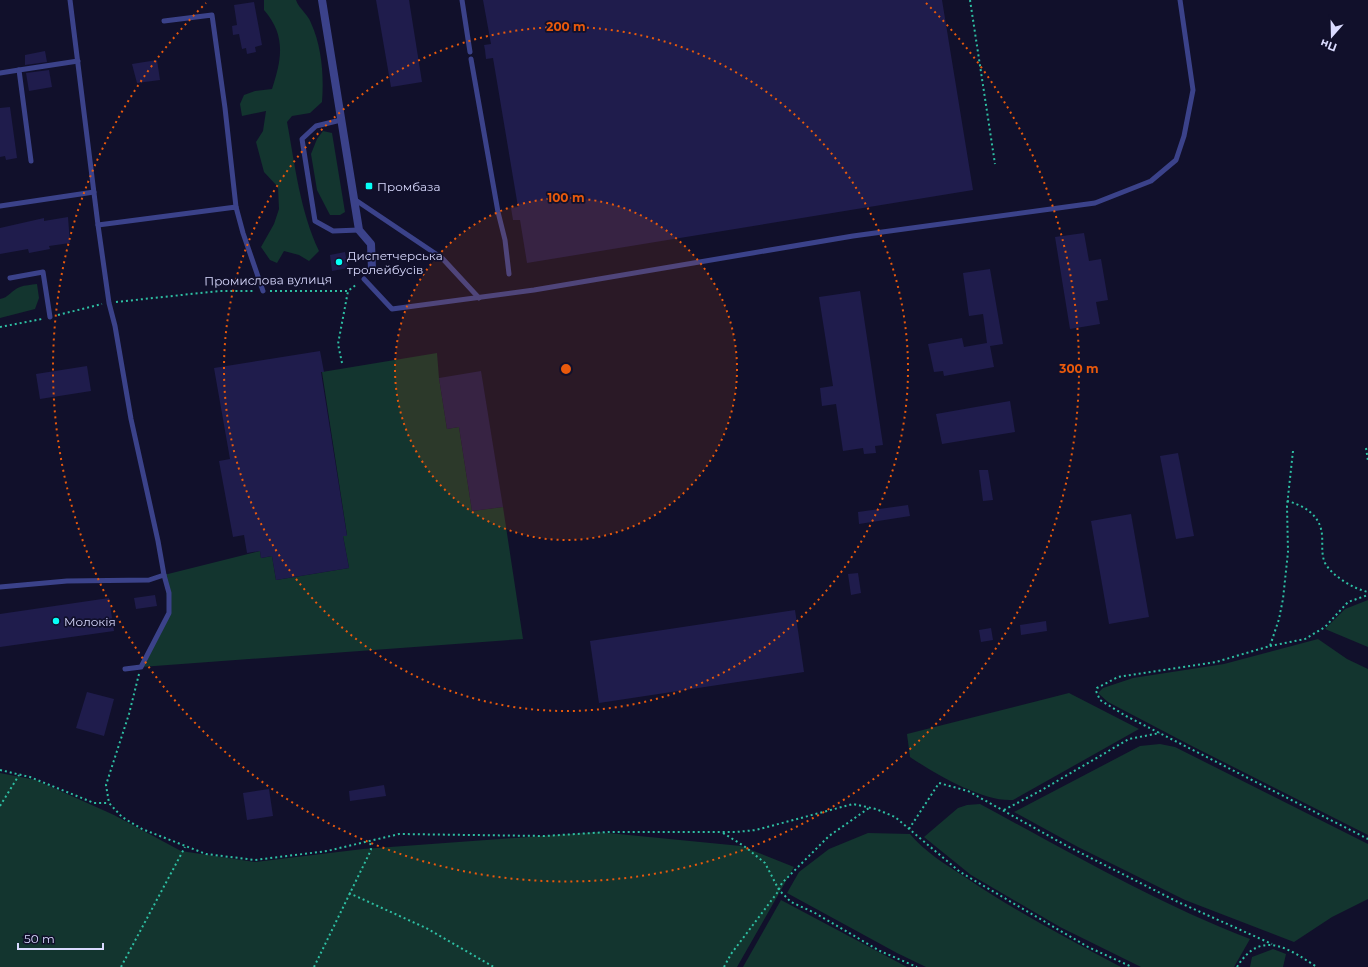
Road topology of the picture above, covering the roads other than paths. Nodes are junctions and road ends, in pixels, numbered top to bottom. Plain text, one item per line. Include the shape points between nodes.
1 (70, 0) edge
2 (322, 0) edge
3 (462, 0) edge
4 (1180, 0) edge
5 (164, 21) dead end
6 (470, 52) dead end
7 (471, 58) dead end
8 (78, 61) junction
9 (19, 70) junction
10 (0, 73) edge
11 (341, 120) junction
12 (31, 161) dead end
13 (94, 192) junction
14 (354, 199) junction
15 (0, 206) edge
16 (236, 207) junction
17 (98, 225) junction
18 (359, 230) junction
19 (372, 270) dead end
20 (509, 274) dead end
21 (10, 278) dead end
22 (364, 280) road end
23 (263, 291) road end
24 (479, 298) junction
25 (50, 317) road end
26 (164, 576) junction
27 (0, 587) edge
28 (125, 669) dead end

1 - 8 lane
2 - 11 street
3 - 6 lane
4 - 24 lane via 1193,90 1184,136 1176,160 1151,181 1095,203 853,236
5 - 16 lane via 212,15 226,108
7 - 20 lane
8 - 9 lane
8 - 13 lane
9 - 10 lane
9 - 12 lane
11 - 14 street
11 - 18 lane via 316,126 302,139 314,214 316,221 333,231
13 - 15 lane
13 - 17 lane
14 - 18 street
14 - 24 lane via 442,258
16 - 17 lane
16 - 23 lane
17 - 26 lane via 130,419
18 - 19 street via 371,244
21 - 25 lane via 43,272
22 - 24 lane via 392,309
26 - 27 lane via 149,580 67,581
26 - 28 lane via 169,593 169,613 141,667

